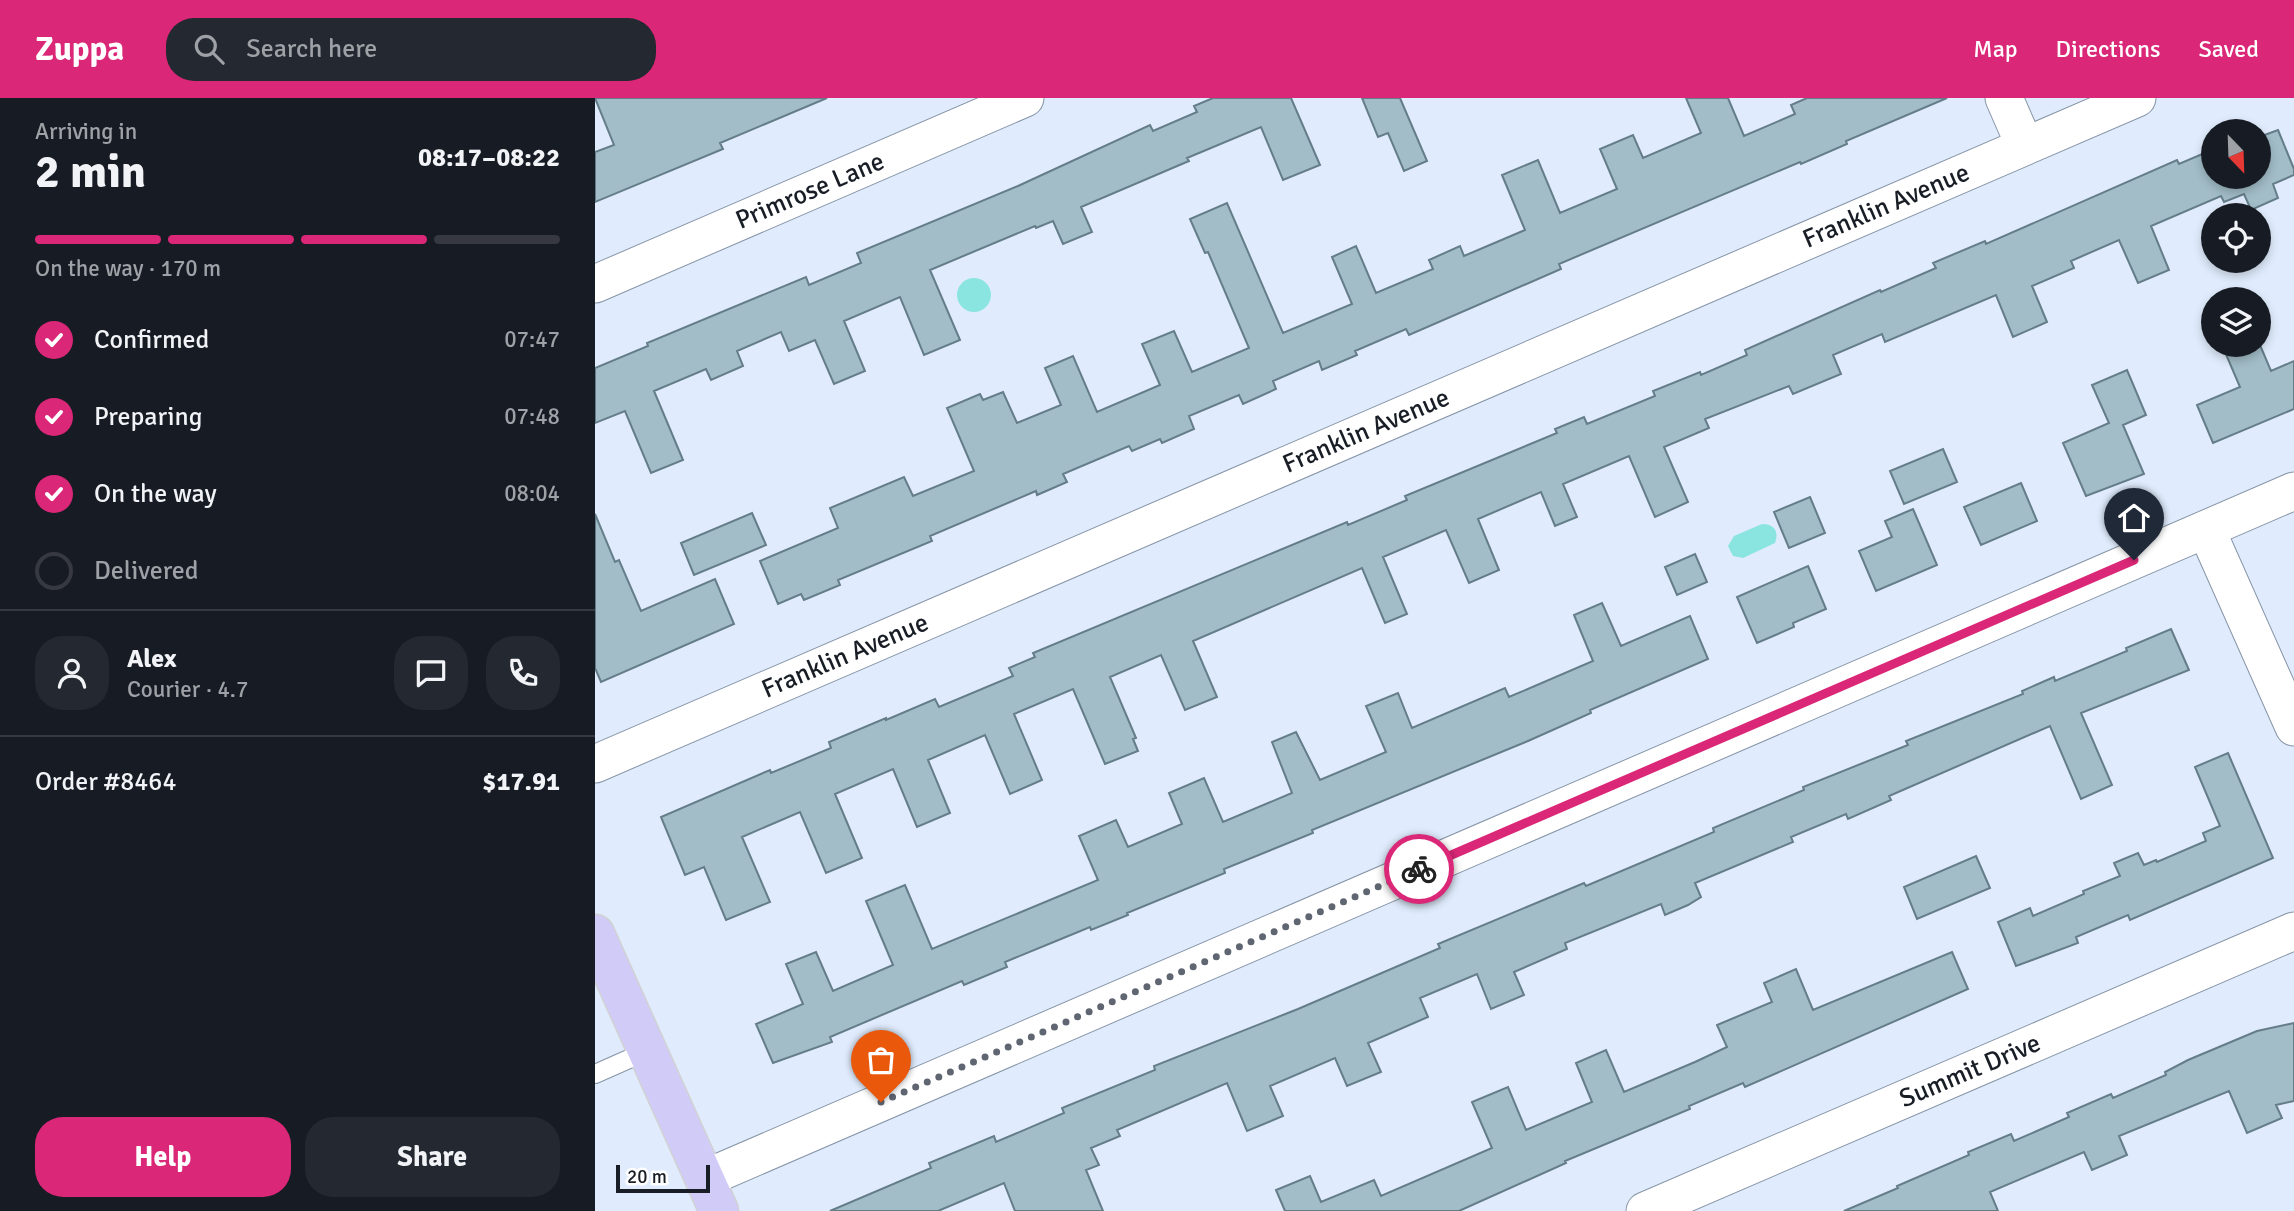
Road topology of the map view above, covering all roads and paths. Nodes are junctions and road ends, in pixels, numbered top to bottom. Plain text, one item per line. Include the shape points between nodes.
1 (1025, 98) edge
2 (2004, 98) edge
3 (2137, 98) edge
4 (2025, 146) junction
5 (595, 284) edge
6 (2294, 491) edge
7 (2206, 529) junction
8 (2294, 727) edge
9 (595, 764) edge
10 (2294, 931) edge
11 (595, 934) edge
12 (647, 1051) junction
13 (595, 1074) edge
14 (712, 1195) edge
15 (1645, 1211) edge

1 - 5 street, Primrose Lane
2 - 4 street
3 - 4 street, Franklin Avenue
4 - 9 street, Franklin Avenue
6 - 7 street
7 - 8 street
7 - 14 street
10 - 15 street, Summit Drive
11 - 12 main road
12 - 13 lane
12 - 14 main road

